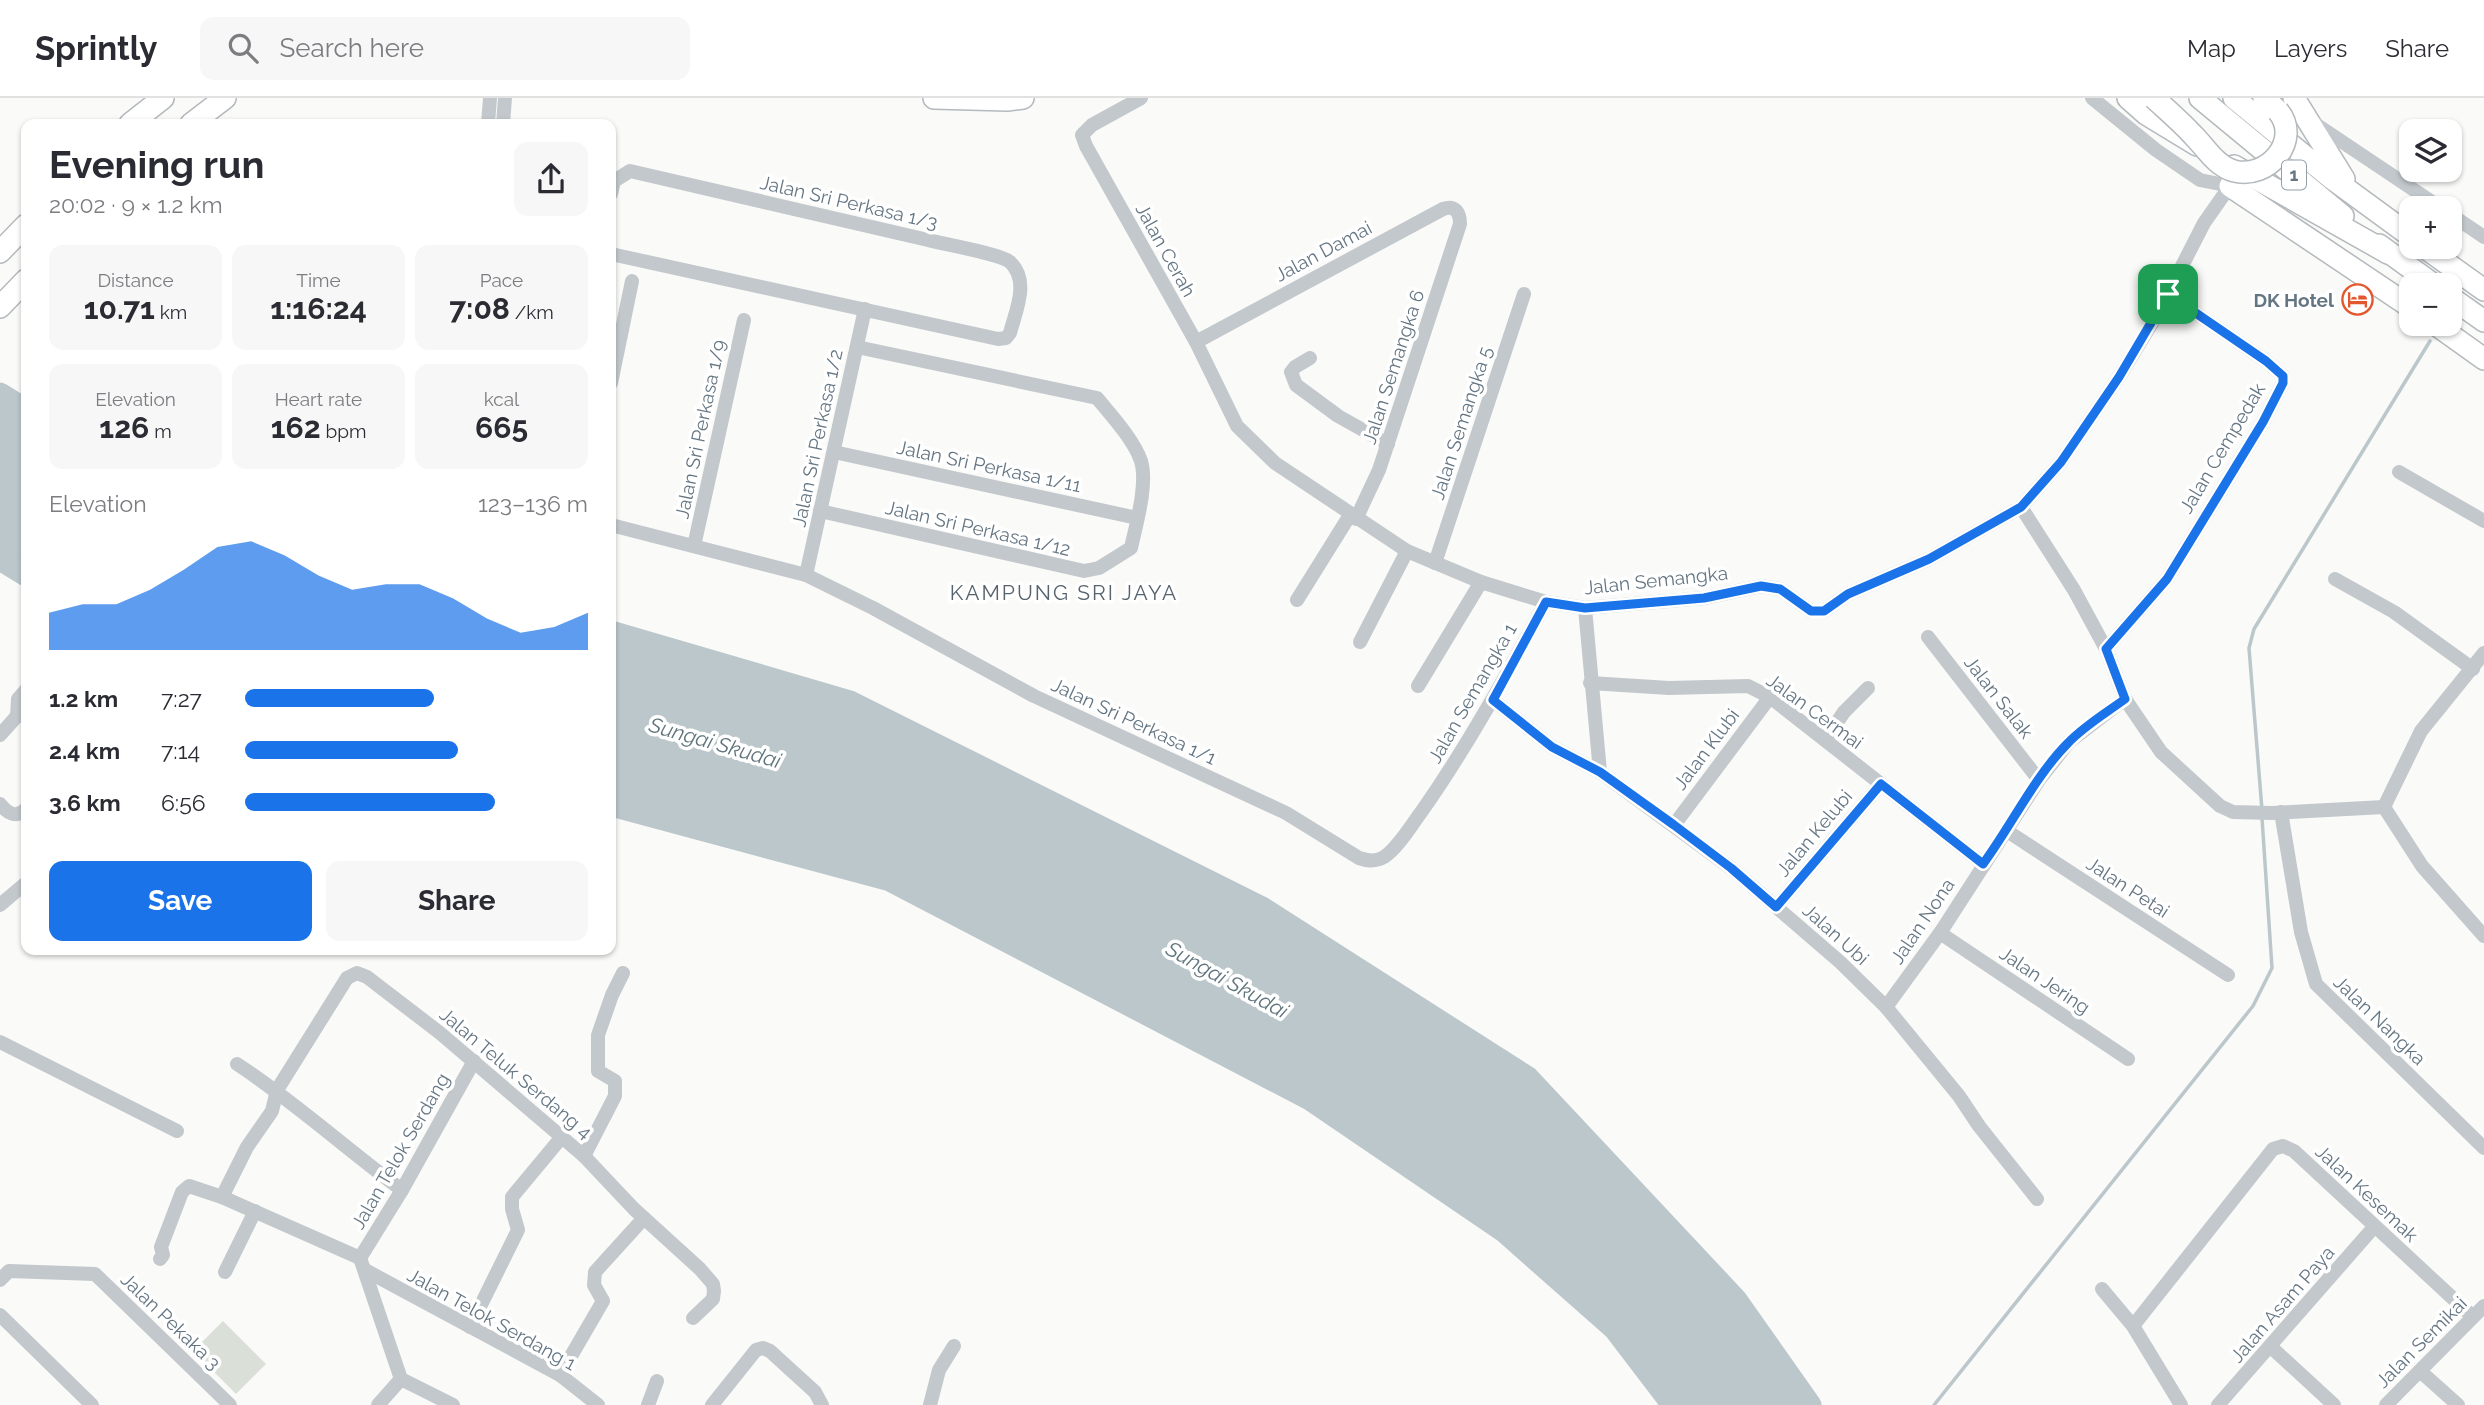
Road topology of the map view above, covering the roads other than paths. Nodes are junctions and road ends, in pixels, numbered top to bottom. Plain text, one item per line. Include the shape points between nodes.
1 (163, 98) edge
2 (225, 98) edge
3 (490, 98) edge
4 (505, 98) edge
5 (934, 98) edge
6 (1023, 98) edge
7 (1141, 98) edge
8 (2092, 98) edge
9 (2127, 98) edge
10 (2154, 98) edge
11 (2200, 98) edge
12 (2234, 98) edge
13 (2288, 104) edge
14 (136, 119) edge
15 (198, 119) edge
16 (488, 119) edge
17 (503, 119) edge
18 (2257, 179) junction
19 (616, 180) edge
20 (2230, 186) junction
21 (2423, 196) edge
22 (2360, 200) junction
23 (2462, 222) edge
24 (1460, 224) joint
25 (2399, 228) edge
26 (21, 230) edge
27 (2484, 237) edge
28 (0, 252) edge
29 (2388, 253) junction
30 (616, 255) edge
31 (2441, 259) edge
32 (2417, 273) edge
33 (632, 281) dead end
34 (21, 285) edge
35 (2484, 290) edge
36 (1524, 294) dead end
37 (2168, 294) junction
38 (2399, 299) edge
39 (2462, 305) edge
40 (0, 307) edge
41 (865, 309) junction
42 (744, 320) dead end
43 (2484, 321) edge
44 (2453, 336) edge
45 (1196, 342) junction
46 (857, 347) junction
47 (1310, 358) dead end
48 (616, 359) edge
49 (2484, 359) edge
50 (1217, 384) joint
51 (1388, 444) junction
52 (834, 452) junction
53 (2399, 472) dead end
54 (2021, 507) junction
55 (820, 511) junction
56 (1353, 517) junction
57 (1137, 518) junction
58 (2484, 522) edge
59 (616, 526) edge
60 (694, 546) junction
61 (1407, 551) junction
62 (1435, 563) junction
63 (806, 575) junction
64 (2335, 579) dead end
65 (1481, 582) junction
66 (1297, 600) dead end
67 (1546, 602) junction
68 (1585, 608) junction
69 (1928, 638) dead end
70 (1360, 642) dead end
71 (2106, 649) junction
72 (2484, 653) edge
73 (2473, 669) junction
74 (1590, 683) junction
75 (1418, 685) dead end
76 (1868, 688) dead end
77 (21, 696) edge
78 (1770, 698) junction
79 (2125, 699) junction
80 (1493, 700) junction
81 (0, 735) edge
82 (1825, 740) junction
83 (1600, 772) junction
84 (2039, 780) junction
85 (1881, 784) junction
86 (1428, 802) joint
87 (0, 804) edge
88 (2384, 807) junction
89 (20, 812) edge
90 (2276, 812) junction
91 (1674, 825) junction
92 (2007, 831) junction
93 (1983, 864) junction
94 (21, 887) edge
95 (0, 905) edge
96 (1776, 907) junction
97 (1940, 933) junction
98 (2484, 936) edge
99 (623, 973) dead end
100 (2228, 975) dead end
101 (1886, 1007) junction
102 (0, 1042) edge
103 (2128, 1059) dead end
104 (474, 1061) junction
105 (237, 1063) dead end
106 (277, 1090) junction
107 (177, 1131) dead end
108 (562, 1138) junction
109 (2484, 1148) edge
110 (584, 1156) junction
111 (402, 1190) junction
112 (222, 1197) junction
113 (2037, 1199) dead end
114 (255, 1211) junction
115 (644, 1217) junction
116 (2374, 1227) junction
117 (160, 1259) dead end
118 (362, 1264) junction
119 (225, 1272) dead end
120 (0, 1280) edge
121 (2102, 1289) dead end
122 (2484, 1306) edge
123 (0, 1315) edge
124 (2473, 1317) junction
125 (693, 1318) dead end
126 (2133, 1326) junction
127 (470, 1327) junction
128 (954, 1346) dead end
129 (2271, 1347) junction
130 (2420, 1371) junction
131 (560, 1375) junction
132 (401, 1379) junction
133 (657, 1381) dead end
134 (92, 1405) edge
135 (230, 1405) edge
136 (378, 1405) edge
137 (453, 1405) edge
138 (598, 1405) edge
139 (648, 1405) edge
140 (712, 1405) edge
141 (822, 1405) edge
142 (930, 1405) edge
143 (2181, 1405) edge
144 (2218, 1405) edge
145 (2334, 1405) edge
146 (2386, 1405) edge
147 (2458, 1405) edge

1 - 14 highway
2 - 15 highway
3 - 16 street
4 - 17 street
5 - 6 highway
7 - 45 street, Jalan Cerah via 1082,135
8 - 20 street via 2200,180
9 - 18 highway via 2146,114
10 - 13 highway, bridge via 2213,158 2234,171 2260,170 2276,158 2283,146
11 - 29 highway, 1
12 - 22 highway, 1
13 - 21 street
13 - 22 highway
18 - 20 highway
18 - 29 highway
19 - 41 street, Jalan Sri Perkasa 1/3 via 629,171 1007,260 1020,281 1006,338
20 - 37 street, Jalan Semangka via 2201,229
20 - 38 highway
22 - 25 highway, 1
23 - 27 street
24 - 45 street, Jalan Damai via 1455,209 1443,209
24 - 51 street, Jalan Semangka 6
26 - 28 highway
29 - 32 highway, 1
30 - 41 street
31 - 35 highway
33 - 48 street
34 - 40 highway
36 - 62 street, Jalan Semangka 5
37 - 54 street, Jalan Semangka via 2061,462
37 - 71 street, Jalan Cempedak via 2266,361 2283,376 2283,383 2167,579
39 - 43 highway
41 - 46 street, Jalan Sri Perkasa 1/2
42 - 60 street, Jalan Sri Perkasa 1/9
44 - 49 highway
45 - 50 street, Jalan Cerah
46 - 52 street, Jalan Sri Perkasa 1/2
46 - 57 street, Jalan Sri Perkasa 1/12 via 1097,398 1141,461
47 - 51 street via 1291,372 1296,385
50 - 56 street, Jalan Semangka via 1237,426 1275,463
51 - 56 street, Jalan Semangka 6
52 - 55 street, Jalan Sri Perkasa 1/2
52 - 57 street, Jalan Sri Perkasa 1/11
53 - 58 street
54 - 68 street, Jalan Semangka via 1929,559 1848,594 1824,611 1811,611 1780,589 1761,586 1704,598
54 - 71 street
55 - 57 street, Jalan Sri Perkasa 1/12 via 1084,571 1099,568 1131,548
55 - 63 street, Jalan Sri Perkasa 1/2
56 - 61 street, Jalan Semangka
56 - 66 street, Jalan Semangka 6
59 - 60 street, Jalan Sri Perkasa 1/1
60 - 63 street, Jalan Sri Perkasa 1/1
61 - 62 street, Jalan Semangka
61 - 70 street
62 - 65 street, Jalan Semangka
63 - 86 street, Jalan Sri Perkasa 1/1 via 1034,696 1286,813 1359,858 1371,862 1386,856
64 - 73 street via 2394,612
65 - 67 street, Jalan Semangka
65 - 75 street
67 - 68 street, Jalan Semangka
67 - 80 street, Jalan Semangka 1
68 - 74 street
69 - 84 street, Jalan Salak
71 - 79 street
72 - 73 street
73 - 88 street via 2421,731
74 - 78 street, Jalan Cermai via 1748,686
74 - 83 street
76 - 82 street
77 - 81 street via 17,716
78 - 82 street, Jalan Cermai
78 - 91 street, Jalan Klubi
79 - 84 street, Jalan Nona via 2069,742
79 - 90 street via 2161,752 2220,806 2233,812
80 - 83 street, Jalan Ubi via 1552,747
80 - 86 street, Jalan Semangka 1
82 - 85 street, Jalan Cermai
83 - 91 street, Jalan Ubi
84 - 92 street, Jalan Nona
85 - 93 street, Jalan Cermai
85 - 96 street, Jalan Kelubi
87 - 89 street via 6,811
88 - 90 street
88 - 98 street via 2422,866
90 - 109 street, Jalan Nangka via 2316,984
91 - 96 street, Jalan Ubi
92 - 93 street, Jalan Nona
92 - 100 street, Jalan Petai
93 - 97 street, Jalan Nona
94 - 95 street
96 - 101 street, Jalan Ubi
97 - 101 street, Jalan Nona
97 - 103 street, Jalan Jering
99 - 110 street via 598,1035 598,1071 615,1081 615,1096
101 - 113 street, Jalan Ubi
102 - 107 street
104 - 106 street, Jalan Teluk Serdang 4 via 358,973 347,978
104 - 108 street, Jalan Teluk Serdang 4
104 - 111 street, Jalan Telok Serdang
105 - 106 street
106 - 111 street
106 - 112 street via 272,1111 247,1147
108 - 110 street, Jalan Teluk Serdang 4
108 - 127 street via 512,1197 518,1230
110 - 115 street, Jalan Teluk Serdang 4
111 - 118 street, Jalan Telok Serdang
112 - 114 street, Jalan Telok Serdang 1
112 - 117 street, Jalan Telok Serdang 1 via 196,1186 184,1189
114 - 118 street, Jalan Telok Serdang 1
114 - 119 street
115 - 125 street, Jalan Teluk Serdang 4 via 713,1284 713,1299
115 - 131 street via 596,1272 594,1285 603,1301
116 - 124 street, Jalan Kesemak
116 - 126 street, Jalan Kesemak via 2294,1151 2283,1146 2273,1149
116 - 129 street, Jalan Asam Paya
118 - 127 street, Jalan Telok Serdang 1
118 - 132 street
120 - 135 street, Jalan Pekaka 3 via 9,1271 95,1274
121 - 126 street
122 - 124 street, Jalan Semikai
123 - 134 street
124 - 130 street, Jalan Semikai
126 - 143 street
127 - 131 street, Jalan Telok Serdang 1
128 - 142 street via 939,1370
129 - 144 street, Jalan Asam Paya
129 - 145 street
130 - 146 street, Jalan Semikai
130 - 147 street
131 - 138 street, Jalan Telok Serdang 1
132 - 136 street
132 - 137 street
133 - 139 street
140 - 141 street via 756,1350 763,1348 815,1392

